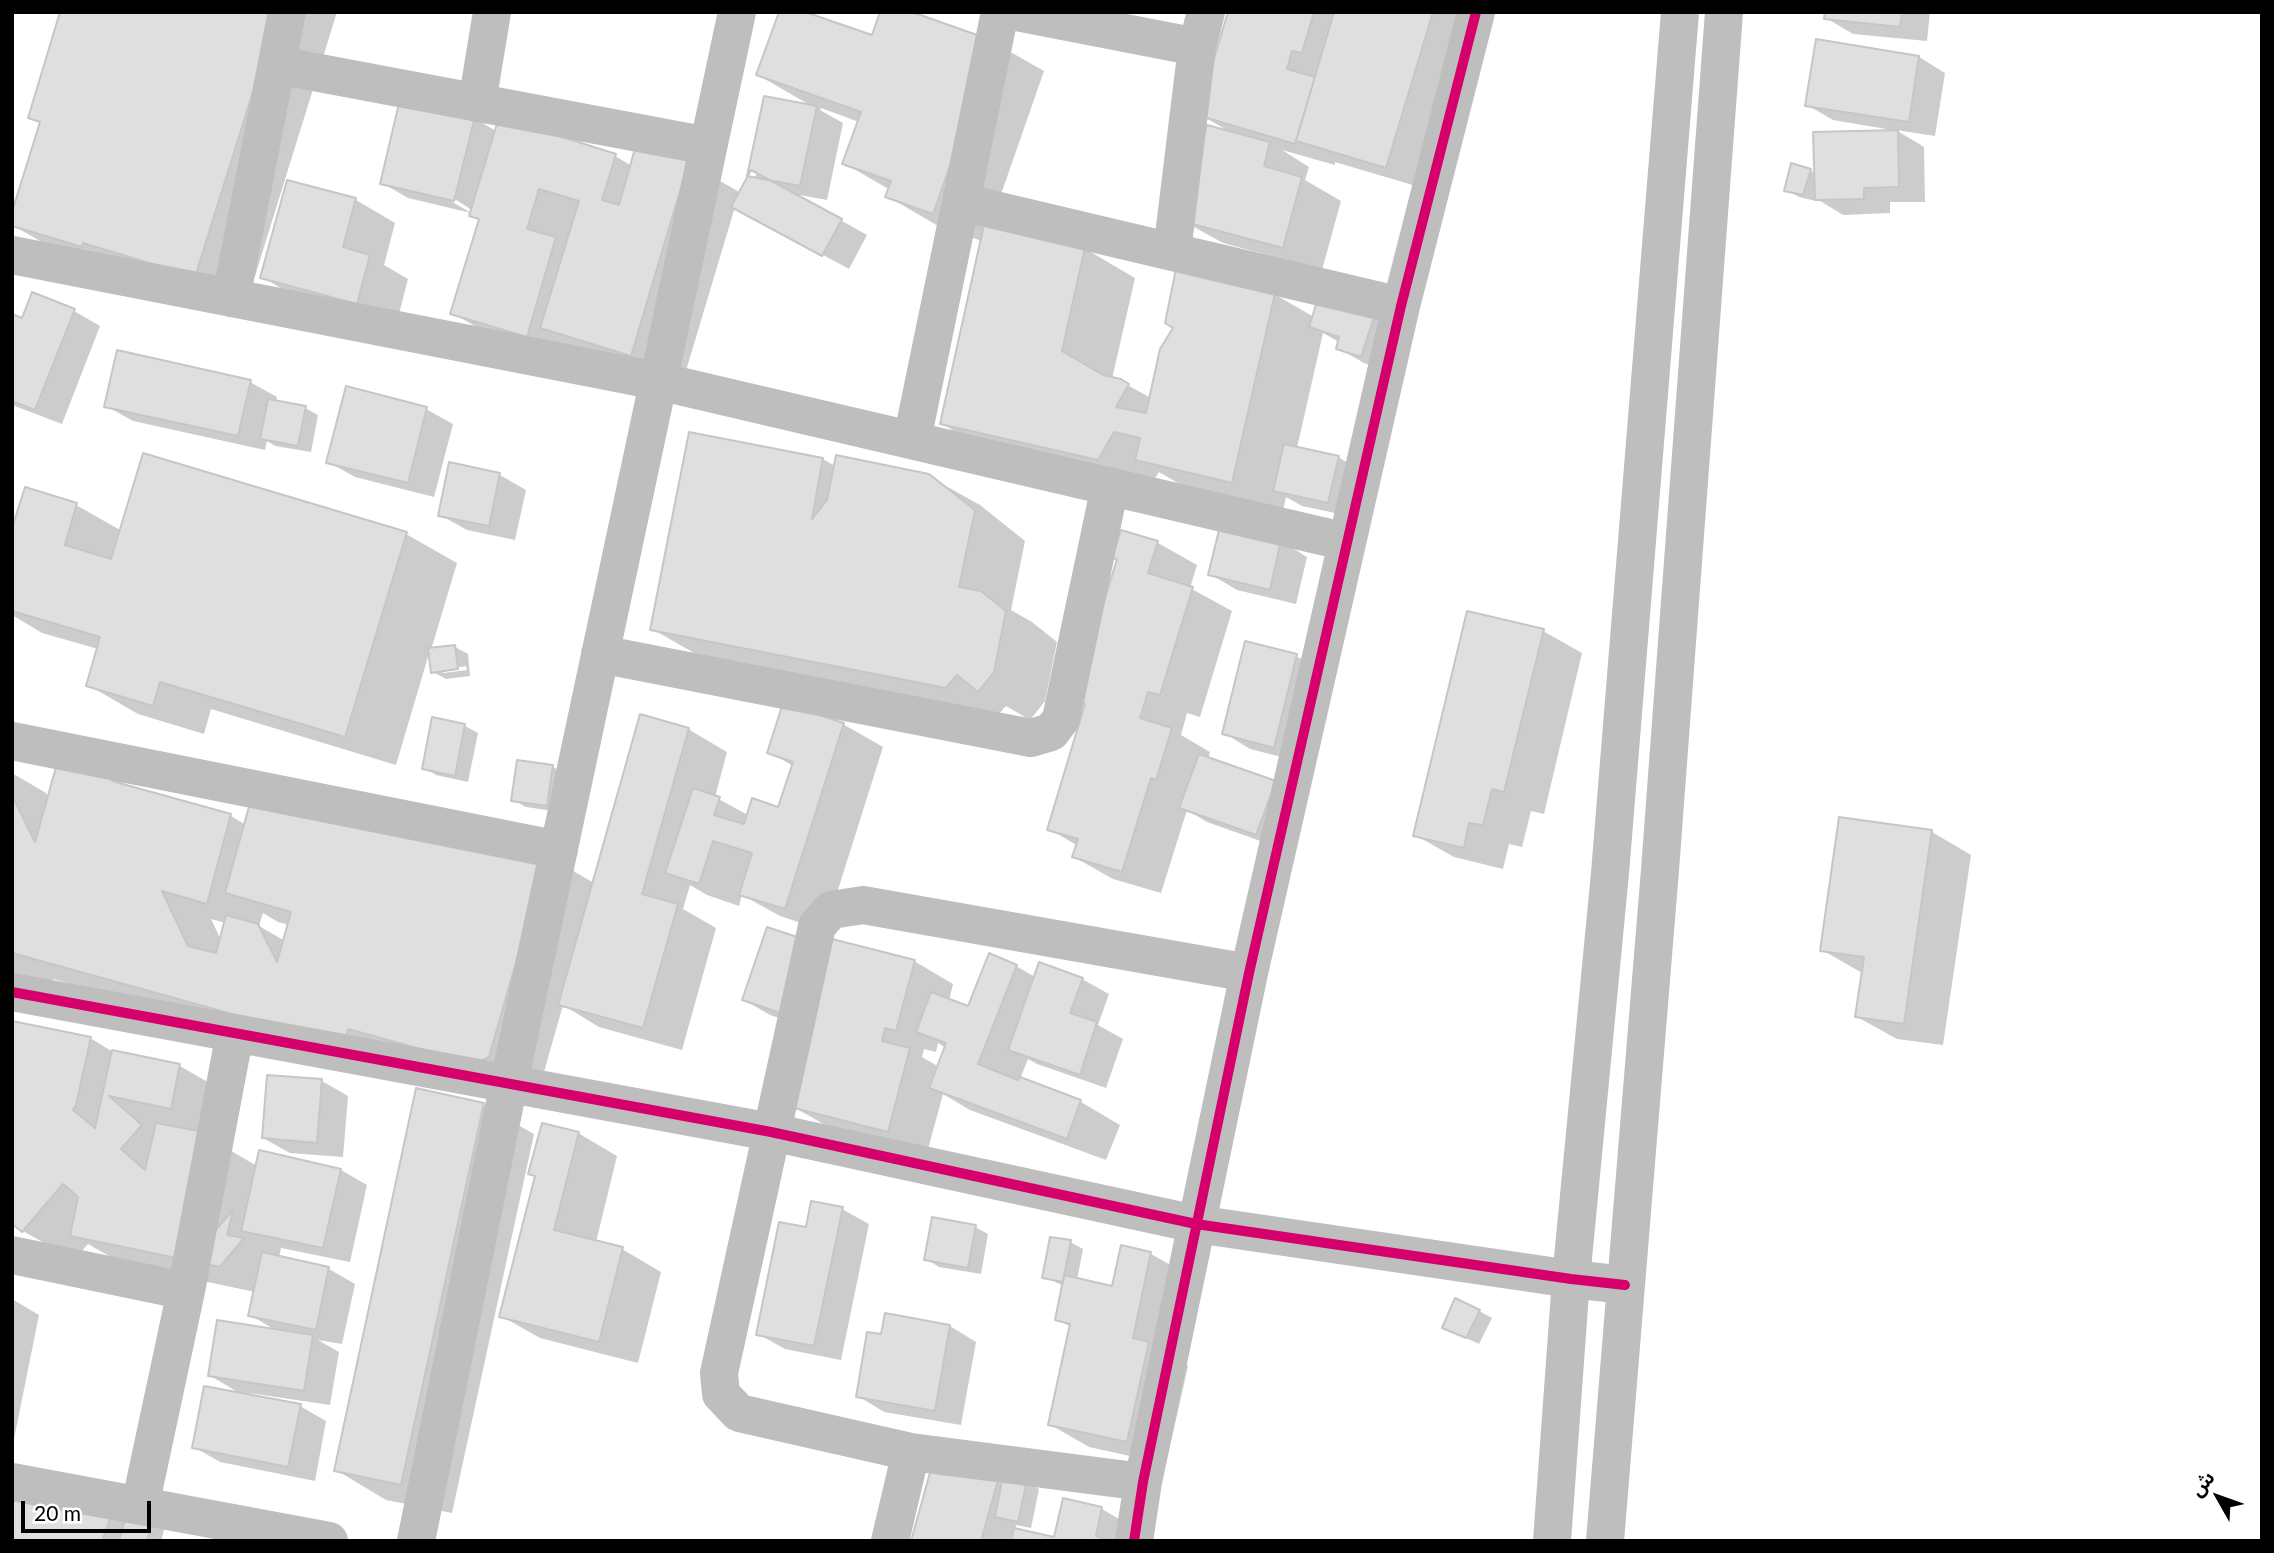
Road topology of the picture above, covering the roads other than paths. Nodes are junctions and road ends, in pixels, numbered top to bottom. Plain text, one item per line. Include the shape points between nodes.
1 (287, 12) edge
2 (492, 12) edge
3 (737, 12) edge
4 (1000, 12) edge
5 (1017, 12) edge
6 (1476, 12) edge
7 (1679, 12) edge
8 (1724, 12) edge
9 (1202, 29) edge
10 (277, 65) junction
11 (477, 103) junction
12 (708, 146) junction
13 (961, 202) junction
14 (1172, 252) junction
15 (12, 255) edge
16 (231, 298) junction
17 (1401, 306) junction
18 (658, 381) junction
19 (912, 440) junction
20 (1110, 486) junction
21 (1347, 542) junction
22 (600, 654) junction
23 (12, 741) edge
24 (559, 850) junction
25 (1249, 973) junction
26 (12, 992) edge
27 (235, 1033) junction
28 (509, 1083) junction
29 (771, 1132) junction
30 (1196, 1224) junction
31 (13, 1258) edge
32 (1571, 1279) junction
33 (1625, 1285) junction
34 (186, 1291) junction
35 (911, 1452) junction
36 (12, 1482) edge
37 (1143, 1482) junction
38 (140, 1506) junction
39 (329, 1541) edge
40 (416, 1541) edge
41 (891, 1541) edge
42 (1134, 1541) edge
43 (1552, 1541) edge
44 (1605, 1541) edge

1 - 10 street
2 - 11 street
3 - 12 street
4 - 13 street
5 - 9 street
6 - 17 street
7 - 32 street via 1611,859
8 - 33 street
9 - 14 street
10 - 11 street
10 - 16 street
11 - 12 street
12 - 18 street
13 - 14 street
13 - 19 street
14 - 17 street
15 - 16 street
16 - 18 street
17 - 21 street
18 - 19 street
18 - 22 street
19 - 20 street
20 - 21 street
20 - 22 street via 1061,719 1051,732 1031,738
21 - 25 street
22 - 24 street
23 - 24 street
24 - 28 street
25 - 29 street via 863,905 831,910 817,926
25 - 30 street
26 - 27 street
27 - 28 street
27 - 34 street
28 - 29 street
28 - 40 street
29 - 30 street
29 - 35 street via 719,1373 721,1394 739,1413
30 - 32 street
30 - 37 street
31 - 34 street
32 - 33 street
32 - 43 street
33 - 44 street
34 - 38 street
35 - 37 street
35 - 41 street
36 - 38 street
37 - 42 street
38 - 39 street

